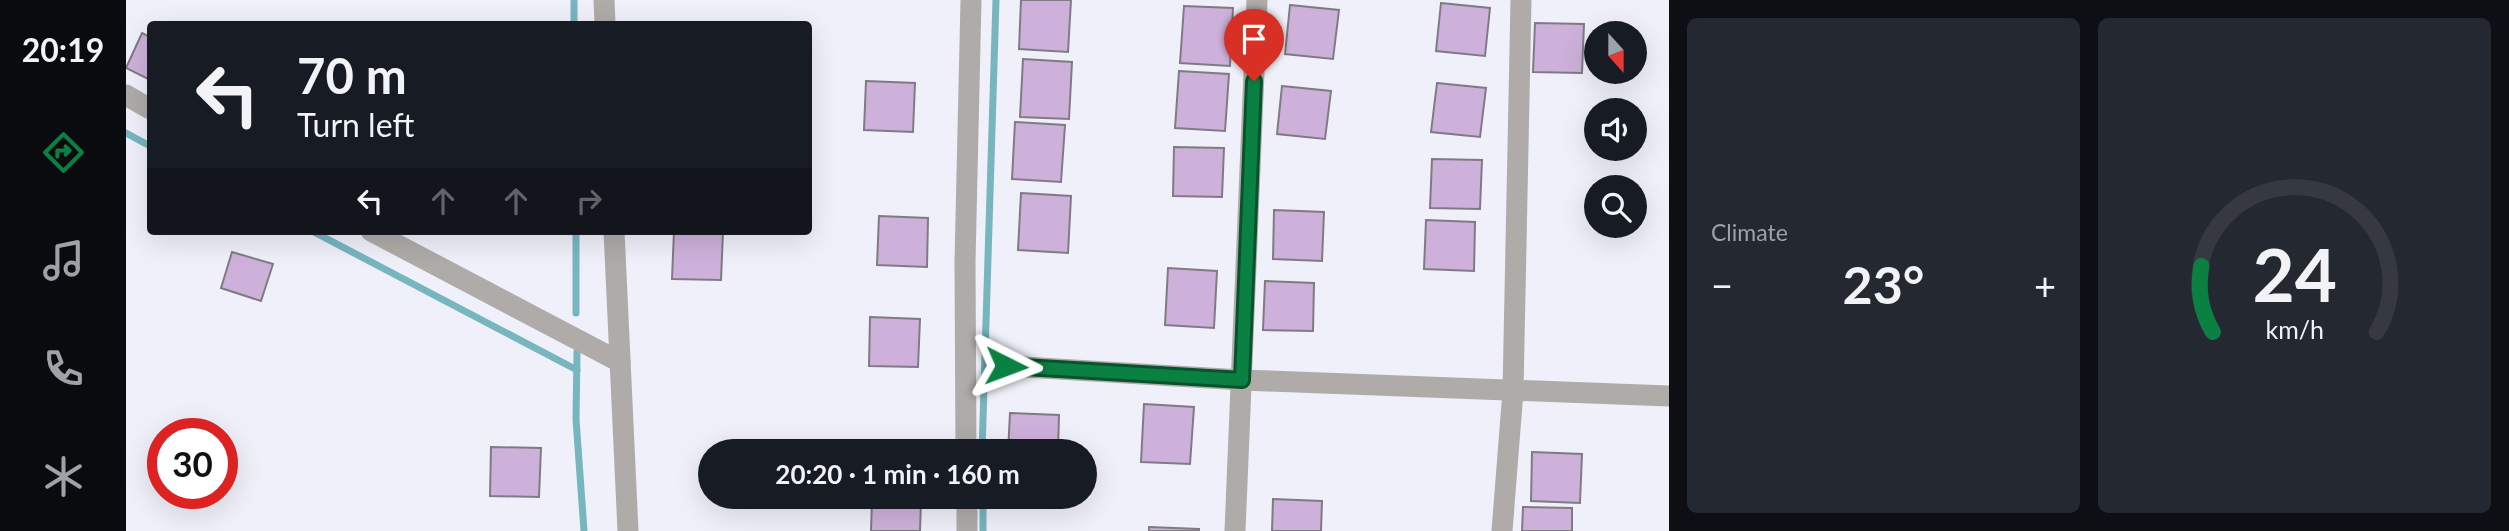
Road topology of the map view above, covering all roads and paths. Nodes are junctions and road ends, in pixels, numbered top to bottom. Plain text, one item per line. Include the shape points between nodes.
1 (604, 0) edge
2 (971, 0) edge
3 (1257, 0) edge
4 (1521, 0) edge
5 (605, 21) edge
6 (126, 95) edge
7 (147, 107) edge
8 (379, 235) edge
9 (614, 235) edge
10 (620, 362) junction
11 (1006, 366) dead end
12 (1242, 380) junction
13 (1513, 391) junction
14 (1669, 396) edge
15 (966, 439) edge
16 (967, 509) edge
17 (628, 531) edge
18 (967, 531) edge
19 (1235, 531) edge
20 (1502, 531) edge

1 - 5 street
2 - 15 street
3 - 12 street
4 - 13 street
6 - 7 street
8 - 10 street
9 - 10 street
10 - 17 street
11 - 12 street
12 - 13 street
12 - 19 street
13 - 14 street
13 - 20 street
16 - 18 street

